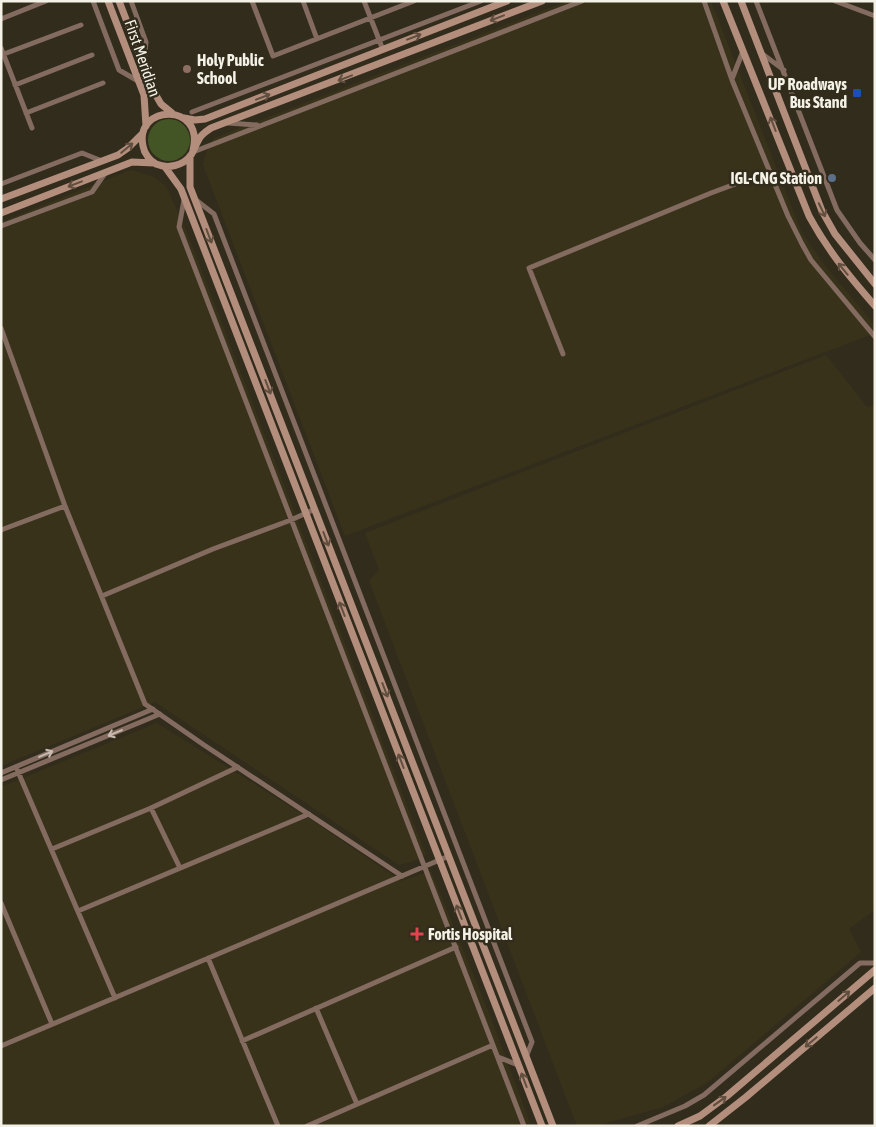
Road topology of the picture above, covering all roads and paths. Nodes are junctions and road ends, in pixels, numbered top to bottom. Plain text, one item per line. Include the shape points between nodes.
1 (46, 1) edge
2 (93, 1) edge
3 (108, 1) edge
4 (119, 1) edge
5 (131, 1) edge
6 (303, 1) edge
7 (364, 1) edge
8 (414, 1) edge
9 (481, 1) edge
10 (507, 1) edge
11 (542, 1) edge
12 (704, 1) edge
13 (723, 1) edge
14 (741, 1) edge
15 (756, 1) edge
16 (835, 1) edge
17 (252, 2) edge
18 (579, 2) edge
19 (875, 16) edge
20 (370, 18) junction
21 (1, 19) edge
22 (82, 25) dead end
23 (316, 39) junction
24 (379, 40) junction
25 (1, 48) edge
26 (383, 50) junction
27 (743, 51) junction
28 (760, 52) junction
29 (4, 54) junction
30 (92, 55) dead end
31 (144, 66) junction
32 (784, 70) junction
33 (732, 80) junction
34 (139, 81) junction
35 (103, 83) dead end
36 (15, 85) junction
37 (239, 94) junction
38 (232, 109) junction
39 (192, 112) dead end
40 (26, 113) junction
41 (172, 114) junction
42 (183, 118) junction
43 (226, 122) junction
44 (260, 125) junction
45 (146, 126) junction
46 (32, 128) dead end
47 (142, 134) junction
48 (192, 153) junction
49 (102, 161) junction
50 (155, 163) junction
51 (165, 167) junction
52 (770, 171) junction
53 (106, 172) junction
54 (1, 184) edge
55 (1, 199) edge
56 (184, 199) junction
57 (195, 200) junction
58 (1, 213) edge
59 (1, 226) edge
60 (875, 260) edge
61 (875, 284) edge
62 (875, 306) edge
63 (1, 328) edge
64 (875, 337) edge
65 (563, 354) dead end
66 (65, 506) junction
67 (315, 509) junction
68 (305, 513) junction
69 (291, 520) junction
70 (1, 530) edge
71 (102, 596) junction
72 (153, 709) junction
73 (160, 714) junction
74 (16, 767) junction
75 (238, 767) junction
76 (1, 773) edge
77 (19, 773) junction
78 (1, 780) edge
79 (151, 808) junction
80 (308, 814) junction
81 (52, 850) junction
82 (449, 856) junction
83 (439, 860) junction
84 (425, 866) junction
85 (180, 868) junction
86 (402, 876) junction
87 (1, 903) edge
88 (78, 911) junction
89 (456, 947) junction
90 (208, 958) junction
91 (875, 963) edge
92 (875, 970) edge
93 (875, 988) edge
94 (115, 998) junction
95 (316, 1008) junction
96 (52, 1024) junction
97 (242, 1041) junction
98 (494, 1045) junction
99 (1, 1046) edge
100 (498, 1057) junction
101 (526, 1057) junction
102 (518, 1065) junction
103 (357, 1104) junction
104 (278, 1126) edge
105 (307, 1126) edge
106 (524, 1126) edge
107 (542, 1126) edge
108 (553, 1126) edge
109 (637, 1126) edge
110 (678, 1126) edge
111 (709, 1126) edge

1 - 21 street
2 - 34 street via 119,70
3 - 34 street, First Meridian
4 - 31 street, First Meridian
5 - 31 street via 146,42
6 - 23 street
7 - 20 street
8 - 20 street
9 - 24 street
26 -> 10 street
11 -> 43 street
12 - 33 street
13 - 27 street
14 - 28 street
15 - 32 street
16 - 19 street
17 - 23 street via 273,56
18 - 44 street
20 - 23 street
20 - 24 street
22 - 29 street
24 - 26 street
24 - 37 street
25 - 29 street
38 -> 26 street
27 - 33 street
62 -> 27 street via 841,267 809,216
28 - 32 street
28 -> 61 street via 822,212 835,234
29 - 36 street
30 - 36 street
31 - 41 street, First Meridian via 154,92
32 - 60 street via 837,210
33 - 52 street
34 - 45 street, First Meridian via 144,95
35 - 40 street
36 - 40 street
37 - 38 street
37 - 39 street
38 - 42 street via 205,119
40 - 46 street
41 - 42 street
41 - 45 street via 159,115
42 - 48 street via 195,135
43 - 44 street
43 - 48 street via 201,136
44 - 48 street
45 - 47 street
49 -> 47 street via 118,155
47 - 50 street via 143,147
48 - 51 street via 175,166
48 - 57 street via 190,187
49 - 54 street via 82,153
49 - 55 street
50 - 51 street
50 - 53 street via 132,162
51 - 56 street via 181,189
52 - 64 street via 788,216 812,260
52 - 65 street via 529,268
53 -> 58 street
53 - 59 street via 92,192
56 - 68 street
56 - 69 street via 179,227
57 -> 67 street
57 - 101 street via 214,214 532,1042
63 - 66 street
66 - 70 street
66 - 71 street
67 - 68 street
67 -> 82 street
68 - 69 street
83 -> 68 street
69 - 71 street
69 - 84 street
71 - 72 street via 145,704
72 - 73 street
74 -> 72 street
73 - 75 street
73 -> 77 street
74 - 76 street
74 - 77 street
75 - 79 street
75 - 80 street
77 - 78 street
77 - 81 street
79 - 81 street
79 - 85 street
80 - 85 street
80 - 86 street
81 - 88 street
82 - 83 street
82 - 101 street
83 - 84 street
102 -> 83 street
84 - 86 street
84 - 89 street
85 - 88 street
86 - 90 street
87 - 96 street
88 - 94 street
89 - 95 street
89 - 98 street
90 - 94 street
90 - 97 street
91 - 109 street via 860,963 704,1095
110 -> 92 street via 700,1116 727,1096
93 -> 111 street
94 - 96 street
95 - 97 street
95 - 103 street
96 - 99 street
97 - 104 street
98 - 100 street
98 - 103 street
100 - 102 street
100 - 106 street
101 - 108 street
107 -> 102 street
103 - 105 street

